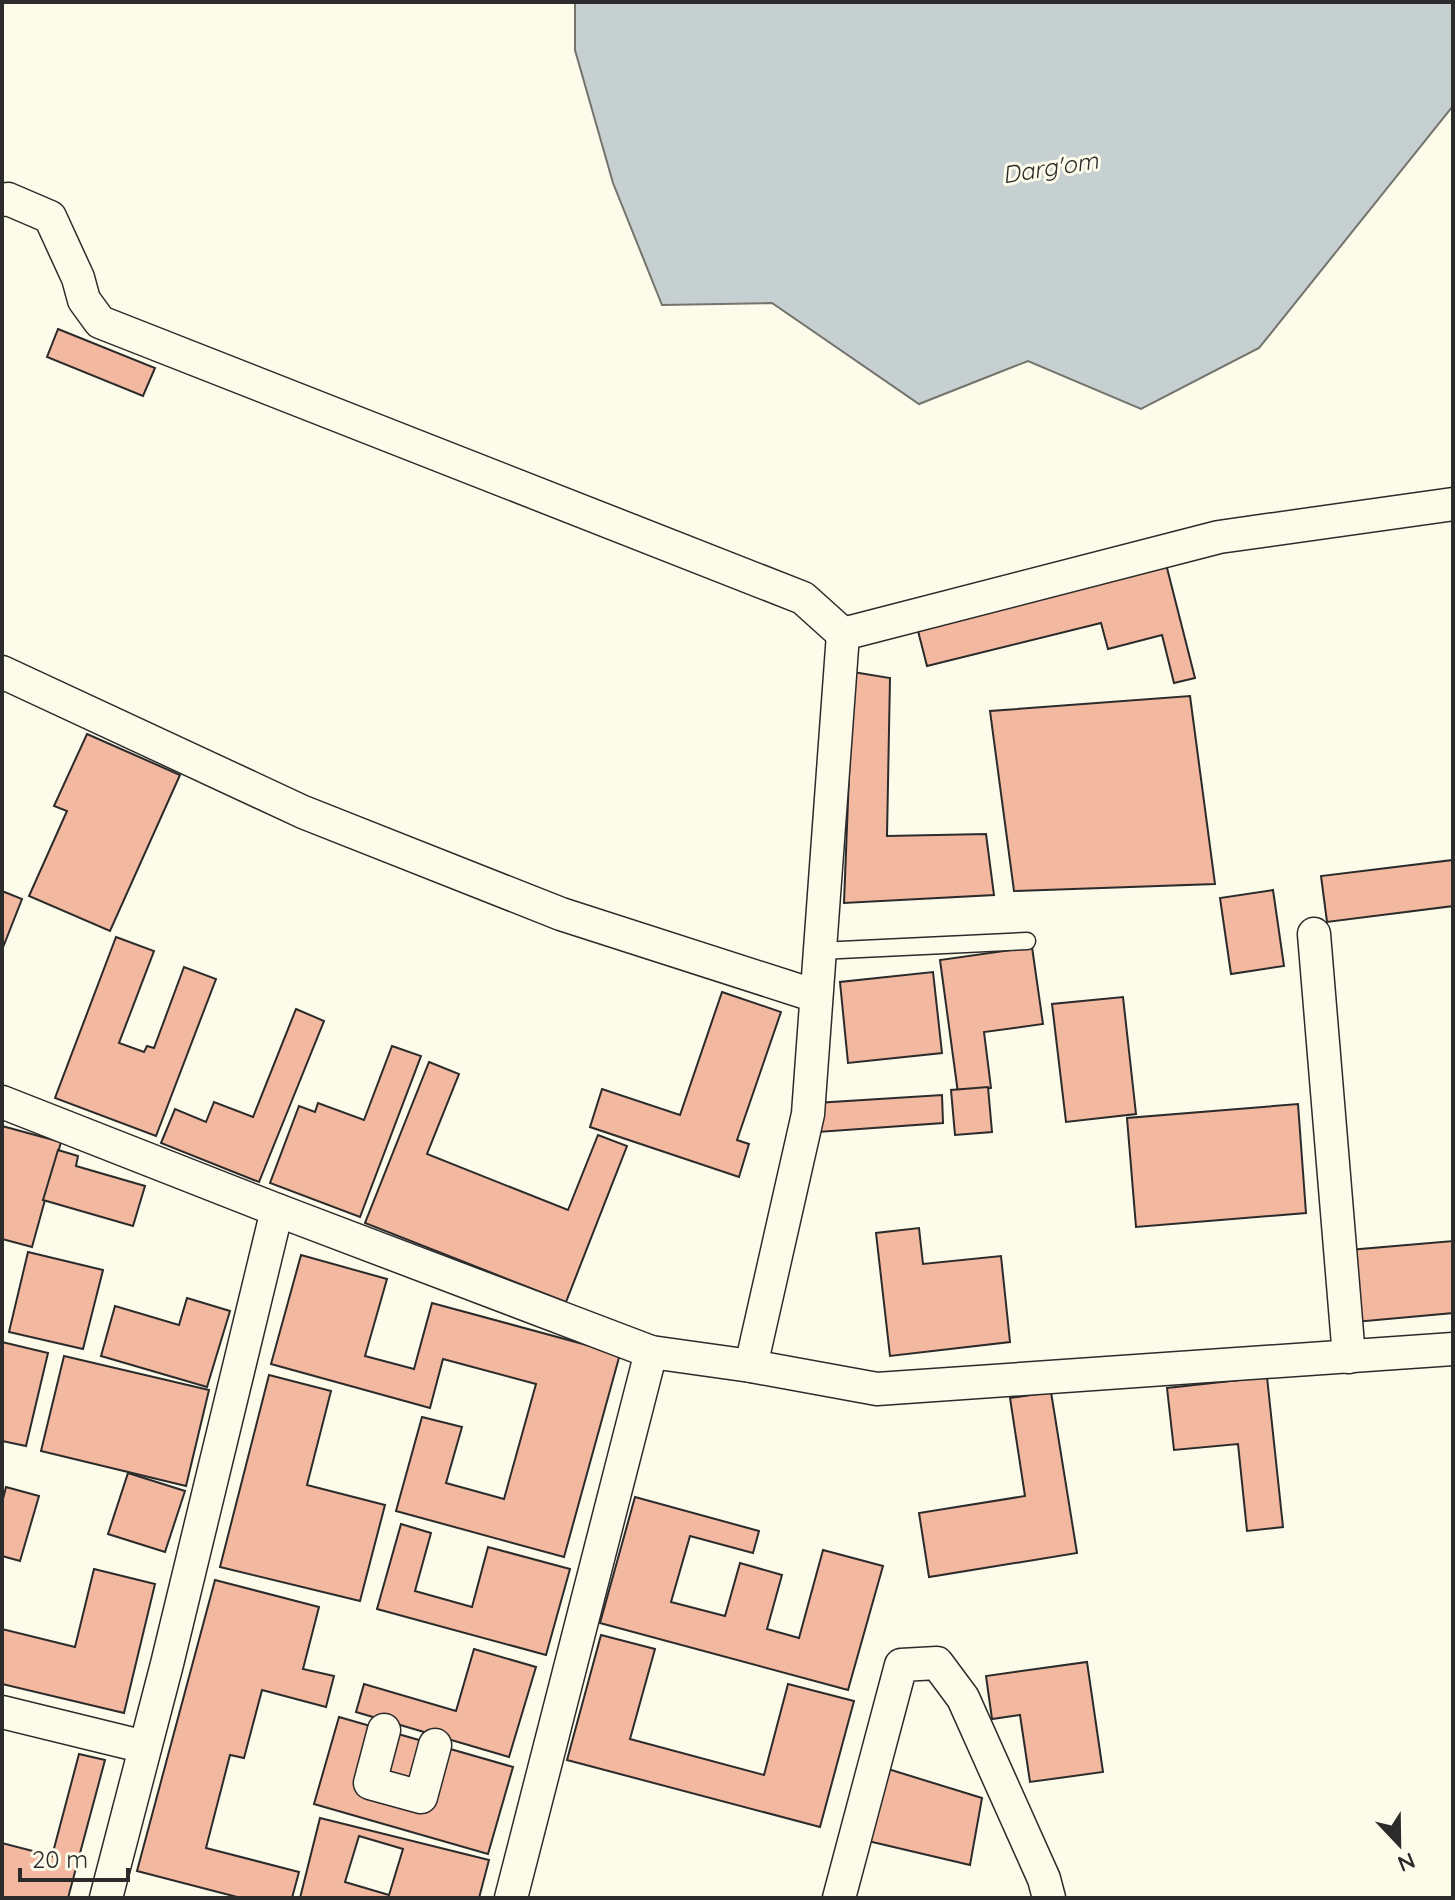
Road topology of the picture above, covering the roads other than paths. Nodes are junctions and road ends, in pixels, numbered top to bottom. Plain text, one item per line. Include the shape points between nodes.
1 (2, 200) edge
2 (1453, 504) edge
3 (843, 634) junction
4 (2, 672) edge
5 (1314, 934) dead end
6 (1027, 941) dead end
7 (819, 951) junction
8 (816, 996) junction
9 (2, 1102) edge
10 (277, 1210) junction
11 (1453, 1349) edge
12 (651, 1352) junction
13 (1349, 1357) junction
14 (751, 1366) junction
15 (2, 1712) edge
16 (384, 1730) dead end
17 (435, 1745) dead end
18 (145, 1747) junction
19 (106, 1898) edge
20 (511, 1898) edge
21 (839, 1898) edge
22 (1049, 1898) edge

1 - 3 street via 50,217 84,300 100,322 803,598
2 - 3 street via 1219,537
3 - 7 street
4 - 8 street via 317,818 561,914
5 - 13 street
6 - 7 lane
7 - 8 street
8 - 14 street via 808,1114
9 - 10 street
10 - 12 street
10 - 18 street
11 - 13 street
12 - 14 street
12 - 20 street
13 - 14 street via 877,1389
15 - 18 street
16 - 17 street via 370,1783 421,1797
18 - 19 street
21 - 22 street via 901,1665 937,1663 963,1698

